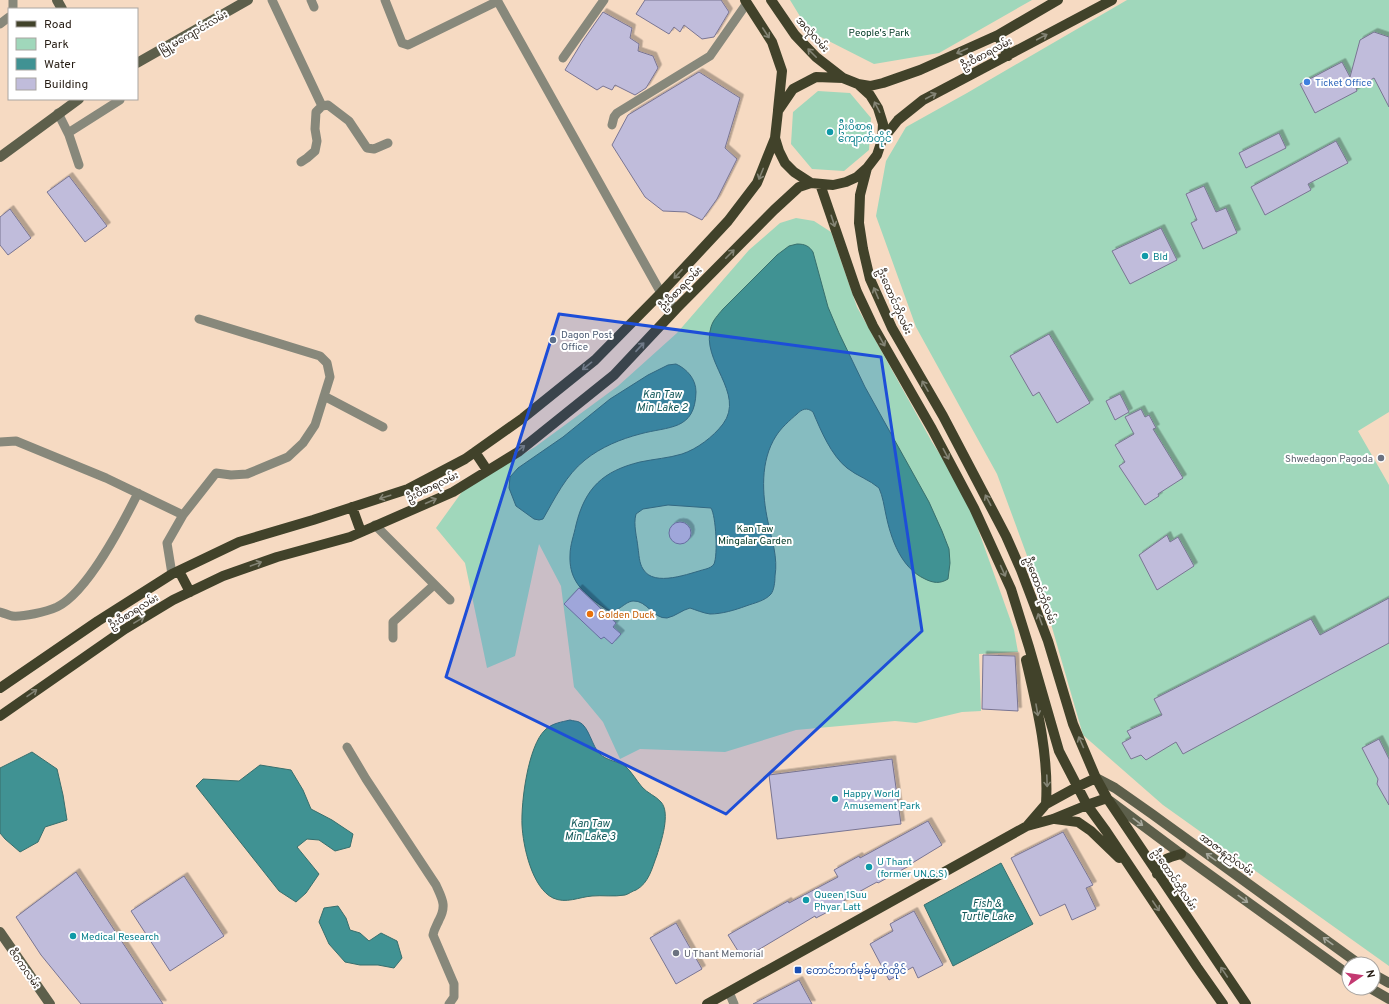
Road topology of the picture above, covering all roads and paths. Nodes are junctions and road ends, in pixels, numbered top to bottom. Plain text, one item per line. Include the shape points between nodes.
1 (248, 0) edge
2 (272, 0) edge
3 (385, 0) edge
4 (497, 0) edge
5 (604, 0) edge
6 (771, 0) edge
7 (1058, 0) edge
8 (1112, 0) edge
9 (746, 2) edge
10 (8, 18) edge
11 (0, 24) edge
12 (998, 35) junction
13 (1008, 56) junction
14 (563, 58) dead end
15 (138, 62) edge
16 (843, 78) junction
17 (858, 84) junction
18 (120, 100) edge
19 (70, 102) edge
20 (322, 106) junction
21 (778, 111) junction
22 (58, 113) junction
23 (612, 125) dead end
24 (68, 133) junction
25 (775, 138) junction
26 (882, 140) junction
27 (388, 143) dead end
28 (0, 156) edge
29 (301, 162) dead end
30 (79, 165) dead end
31 (868, 168) junction
32 (816, 184) junction
33 (661, 293) junction
34 (676, 309) junction
35 (199, 319) dead end
36 (324, 396) junction
37 (383, 427) dead end
38 (0, 442) edge
39 (475, 452) junction
40 (487, 470) junction
41 (138, 493) junction
42 (352, 507) junction
43 (183, 515) junction
44 (375, 526) junction
45 (361, 532) junction
46 (176, 572) junction
47 (434, 584) junction
48 (1011, 589) junction
49 (190, 592) junction
50 (450, 600) dead end
51 (0, 612) edge
52 (393, 638) dead end
53 (0, 688) edge
54 (0, 716) edge
55 (347, 747) dead end
56 (1096, 778) junction
57 (1077, 787) junction
58 (1107, 798) junction
59 (1046, 804) junction
60 (1087, 805) junction
61 (1054, 819) junction
62 (1027, 826) junction
63 (1180, 854) junction
64 (1134, 874) junction
65 (1157, 874) junction
66 (0, 932) edge
67 (1348, 956) edge
68 (1341, 969) edge
69 (729, 992) junction
70 (50, 1004) edge
71 (449, 1004) edge
72 (707, 1004) edge
73 (734, 1004) edge
74 (1223, 1004) edge
75 (1246, 1004) edge

1 - 15 main road, မြို့မကျောင်းလမ်း
2 - 20 street
3 - 4 street via 402,43 408,45
4 - 33 street
5 - 14 street
16 -> 6 main road, အလုံလမ်း via 816,57 795,35
7 - 12 main road, ဦးဝီစာရလမ်း
13 -> 8 main road, ဦးဝီစာရလမ်း
9 -> 21 main road via 772,42 782,71
9 - 23 street via 710,56 617,113
10 - 11 street
12 - 13 main road
12 -> 17 main road, ဦးဝီစာရလမ်း via 920,70 883,83 870,86
26 -> 13 main road, ဦးဝီစာရလမ်း via 898,120 923,100
16 - 17 main road
16 - 21 main road via 816,77 793,89
26 -> 17 main road via 883,124 878,108 870,95
18 - 24 street
19 - 22 main road
20 - 27 street via 328,105 349,121 367,148 374,149
20 - 29 street via 316,112 315,129 318,141 315,150
21 - 25 main road
22 - 24 street
22 - 28 main road
24 - 30 street
25 - 32 main road via 785,163 794,172
25 -> 33 main road, ဦးဝီစာရလမ်း via 757,183 728,221
26 - 31 main road via 877,155
31 - 32 main road via 846,182
56 -> 31 main road, ဦးထောင်ဘိုလမ်း via 1073,724 1048,641 1022,570 942,416 892,328 870,279 859,223 860,195
34 -> 32 main road, ဦးဝီစာရလမ်း via 799,187
32 -> 48 main road via 857,292 873,326 974,508
33 - 34 street
33 -> 39 main road, ဦးဝီစာရလမ်း via 595,360 523,418
40 -> 34 main road, ဦးဝီစာရလမ်း via 518,452 614,375
35 - 36 street via 320,356 327,363 330,377
36 - 37 street
36 - 43 street via 315,425 303,443 288,456 247,474 216,473
38 - 41 street via 16,441
39 - 40 main road
39 -> 42 main road, ဦးဝီစာရလမ်း via 408,489
44 -> 40 main road, ဦးဝီစာရလမ်း via 452,492
41 - 43 street
41 - 51 street via 120,531 86,581 70,597 57,607 32,614 13,616
42 - 45 main road
42 - 46 main road, ဦးဝီစာရလမ်း via 239,542
43 - 46 street via 167,543
44 - 45 main road, ဦးဝီစာရလမ်း
44 - 47 street
49 -> 45 main road, ဦးဝီစာရလမ်း via 223,576 270,559
46 - 49 main road
46 - 53 main road, ဦးဝီစာရလမ်း via 98,621
47 - 50 street
47 - 52 street via 393,622
48 - 57 main road via 1059,751
48 -> 59 main road via 1046,762
54 -> 49 main road, ဦးဝီစာရလမ်း via 125,629
55 - 71 street via 436,885 443,902 444,908 433,935 454,984 454,997
56 - 57 main road
56 - 58 main road, ဦးထောင်ဘိုလမ်း
67 -> 56 main road, အာဇာနည်လမ်း via 1152,814
57 - 59 main road
57 - 60 main road
58 - 60 main road
58 -> 63 main road
58 - 65 main road, ဦးထောင်ဘိုလမ်း
59 - 62 main road
60 - 61 main road
60 - 64 main road
61 - 62 main road
61 - 64 main road via 1078,822 1091,831
62 - 69 main road
63 - 65 main road via 1163,860
63 -> 68 main road
64 -> 74 main road
75 -> 65 main road, ဦးထောင်ဘိုလမ်း
66 - 70 main road, ဇီဝကလမ်း
69 - 72 main road
69 - 73 street

